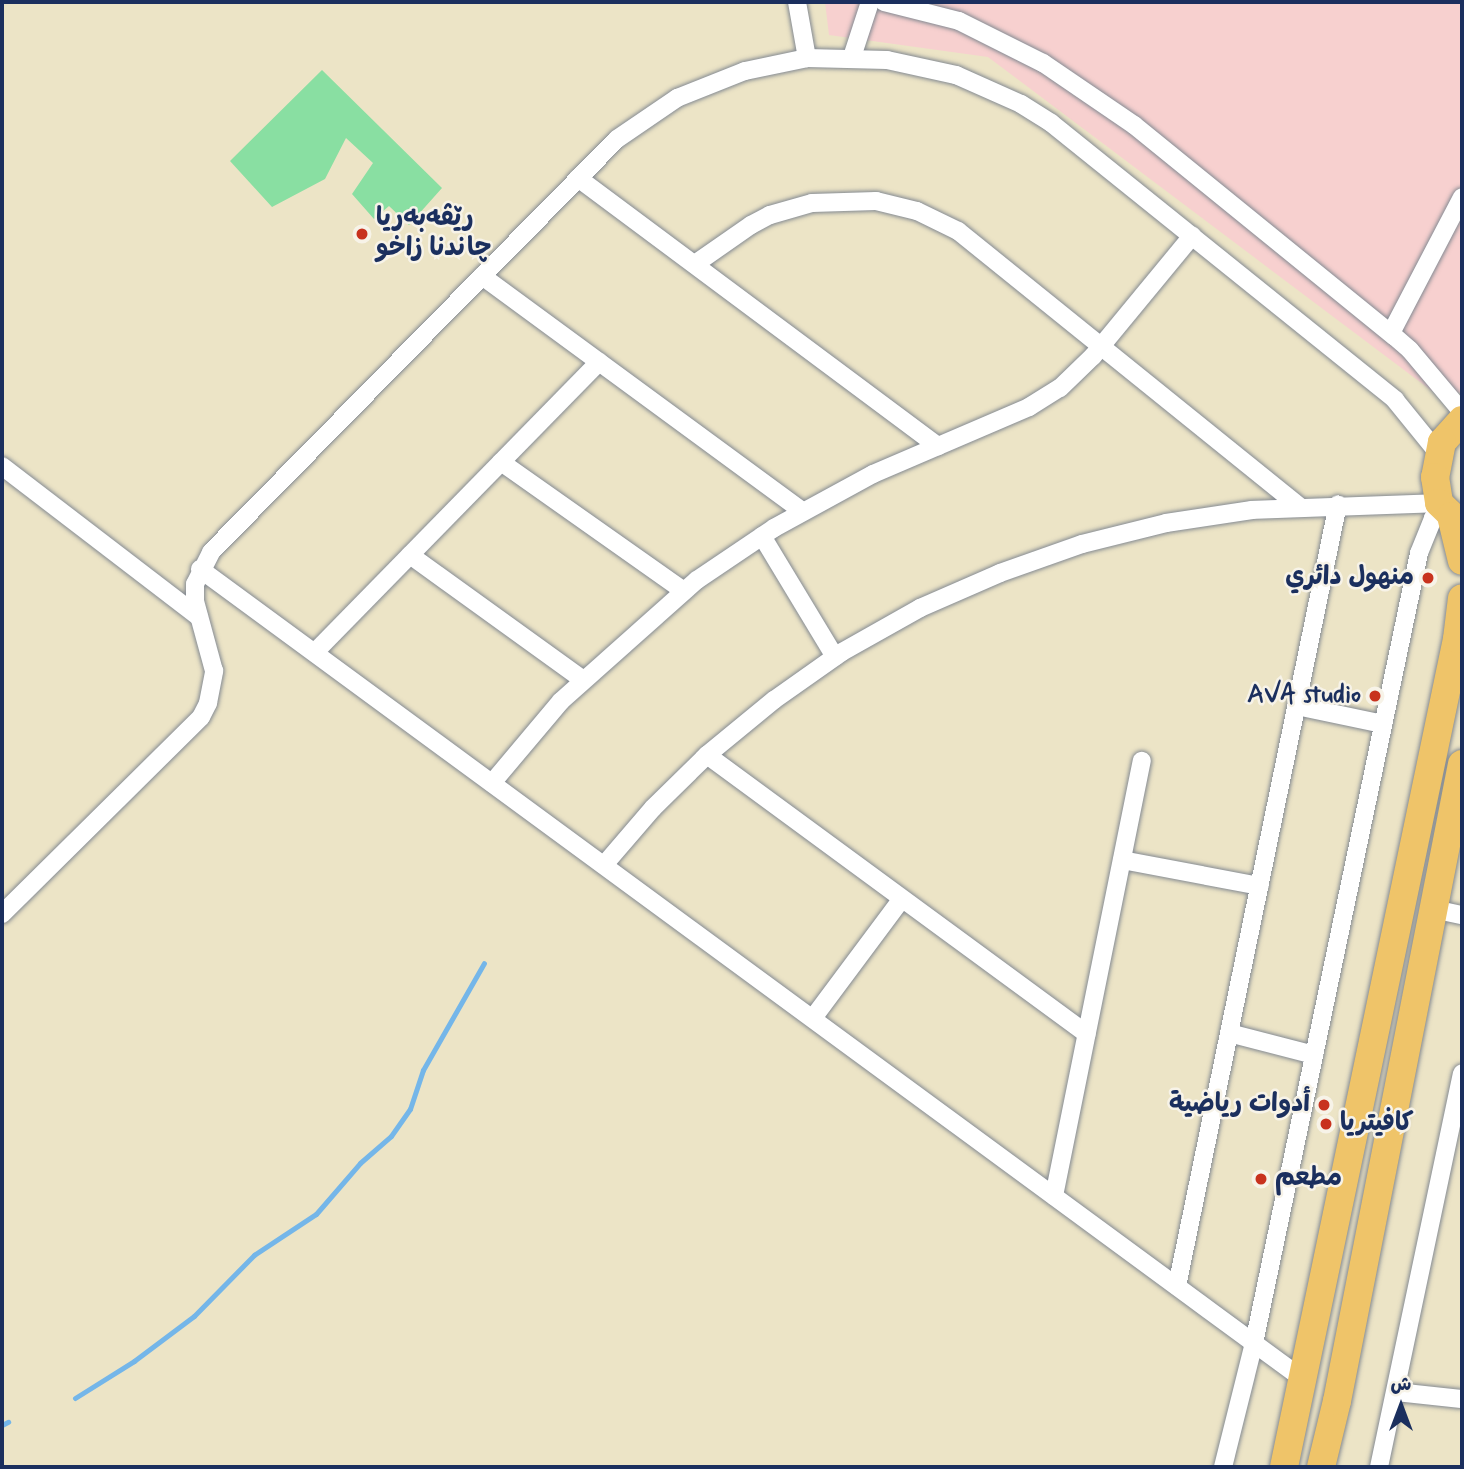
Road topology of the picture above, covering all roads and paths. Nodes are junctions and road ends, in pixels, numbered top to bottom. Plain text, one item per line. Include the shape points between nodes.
1 (797, 2) edge
2 (870, 2) edge
3 (884, 2) edge
4 (852, 57) junction
5 (807, 58) junction
6 (578, 178) junction
7 (1462, 197) edge
8 (1192, 236) junction
9 (695, 264) junction
10 (482, 276) junction
11 (1391, 333) junction
12 (1101, 346) junction
13 (599, 362) junction
14 (1462, 412) edge
15 (1462, 420) edge
16 (938, 446) junction
17 (1438, 453) junction
18 (501, 462) junction
19 (2, 466) edge
20 (1338, 505) junction
21 (1300, 507) junction
22 (803, 512) junction
23 (1449, 512) edge
24 (762, 536) junction
25 (411, 555) junction
26 (1462, 561) edge
27 (200, 569) junction
28 (684, 591) junction
29 (1462, 597) edge
30 (199, 617) junction
31 (315, 652) junction
32 (835, 657) junction
33 (583, 680) junction
34 (1297, 706) junction
35 (1383, 724) junction
36 (707, 755) junction
37 (1142, 761) dead end
38 (1462, 764) edge
39 (492, 783) junction
40 (1122, 860) junction
41 (604, 865) junction
42 (1260, 886) junction
43 (901, 900) junction
44 (1433, 909) junction
45 (2, 915) edge
46 (1462, 915) edge
47 (813, 1018) junction
48 (1229, 1033) junction
49 (1087, 1034) junction
50 (1314, 1055) junction
51 (1462, 1082) edge
52 (1055, 1196) junction
53 (1177, 1286) junction
54 (1254, 1343) junction
55 (1300, 1377) junction
56 (1396, 1392) junction
57 (1462, 1399) edge
58 (1223, 1467) edge
59 (1284, 1467) edge
60 (1321, 1467) edge
61 (1379, 1467) edge

1 - 5 street
2 - 4 street
3 - 11 street via 959,21 1043,63 1133,125
4 - 5 street
4 - 8 street via 933,69 1021,104
5 - 6 street via 745,71 677,98 617,139
6 - 9 street
6 - 10 street
7 - 11 street
8 - 12 street
8 - 17 street via 1395,400
9 - 12 street via 751,225 790,208 855,200 897,205 958,232
9 - 16 street
10 - 13 street
10 - 27 street via 211,552
11 - 14 street
12 - 16 street via 1045,398
12 - 21 street
13 - 18 street
13 - 22 street
15 - 17 main road
16 - 22 street
17 - 23 main road via 1435,477
18 - 25 street
18 - 28 street
19 - 30 street
20 - 21 street
20 - 23 street
20 - 34 street
21 - 32 street via 1166,523 1082,544 920,608
22 - 24 street
23 - 26 main road
23 - 35 street via 1433,519 1419,553
24 - 28 street
24 - 32 street
25 - 31 street
25 - 33 street
27 - 30 street via 195,584
27 - 31 street
28 - 33 street
29 - 55 main road via 1454,653
30 - 45 street via 214,671 201,717
31 - 39 street
32 - 36 street
33 - 39 street
34 - 35 street
34 - 42 street
35 - 50 street
36 - 41 street
36 - 43 street
37 - 40 street
38 - 44 main road
39 - 41 street
40 - 42 street
40 - 49 street
41 - 47 street
42 - 48 street
43 - 47 street
43 - 49 street
44 - 46 street
44 - 60 main road
47 - 52 street
48 - 50 street
48 - 53 street
49 - 52 street
50 - 54 street
51 - 56 street
52 - 53 street
53 - 54 street
54 - 55 street
54 - 58 street
55 - 59 main road
56 - 57 street
56 - 61 street

